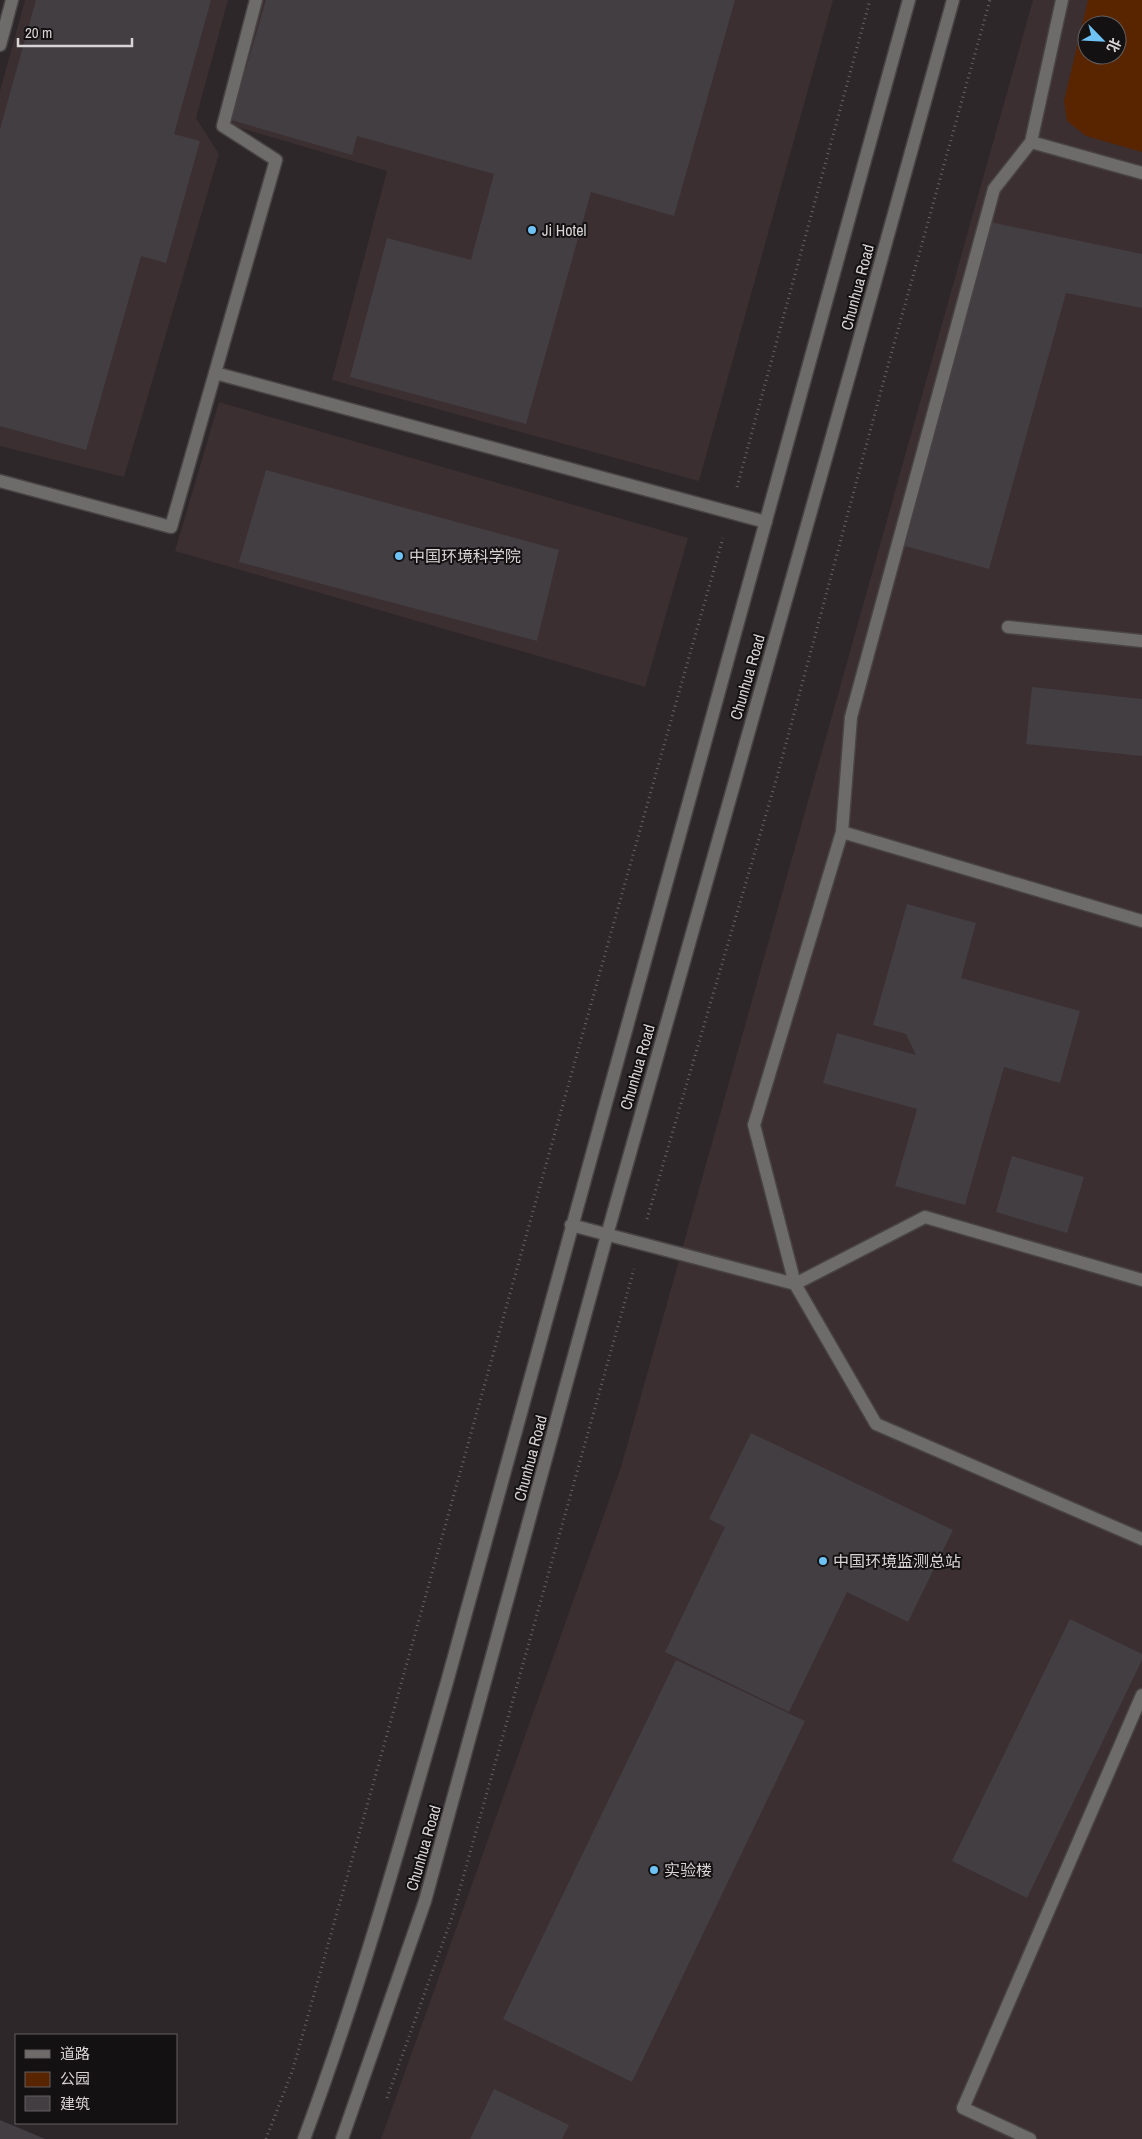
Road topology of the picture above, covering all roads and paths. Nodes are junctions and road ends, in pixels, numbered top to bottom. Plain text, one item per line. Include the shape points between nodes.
1 (12, 0) edge
2 (256, 0) edge
3 (870, 0) edge
4 (909, 0) edge
5 (953, 0) edge
6 (990, 0) edge
7 (1062, 0) edge
8 (0, 45) edge
9 (1031, 142) junction
10 (1142, 172) edge
11 (215, 372) junction
12 (0, 481) edge
13 (730, 512) junction
14 (766, 522) junction
15 (1008, 627) dead end
16 (1142, 641) edge
17 (842, 832) junction
18 (1142, 921) edge
19 (571, 1225) junction
20 (607, 1235) junction
21 (640, 1244) junction
22 (1142, 1280) edge
23 (795, 1284) junction
24 (1142, 1539) edge
25 (1142, 1695) edge
26 (386, 2102) dead end
27 (266, 2139) edge
28 (304, 2139) edge
29 (342, 2139) edge
30 (1030, 2139) edge

1 - 8 street
2 - 11 street via 223,126 276,160
3 - 13 path
4 - 14 street, Chunhua Road
5 - 20 street, Chunhua Road
6 - 21 path via 777,776
7 - 9 street
9 - 10 street
9 - 17 street via 994,189 851,716
11 - 12 street via 170,527
11 - 13 street
13 - 14 street
13 - 27 path via 293,2069
14 - 19 street, Chunhua Road
15 - 16 street
17 - 18 street
17 - 23 street via 754,1125
19 - 20 street
19 - 28 street, Chunhua Road via 388,1888
20 - 21 street
20 - 29 street, Chunhua Road via 425,1901
21 - 23 street
21 - 26 path via 452,1917
22 - 23 street via 925,1217
23 - 24 street via 876,1424
25 - 30 street via 963,2108

